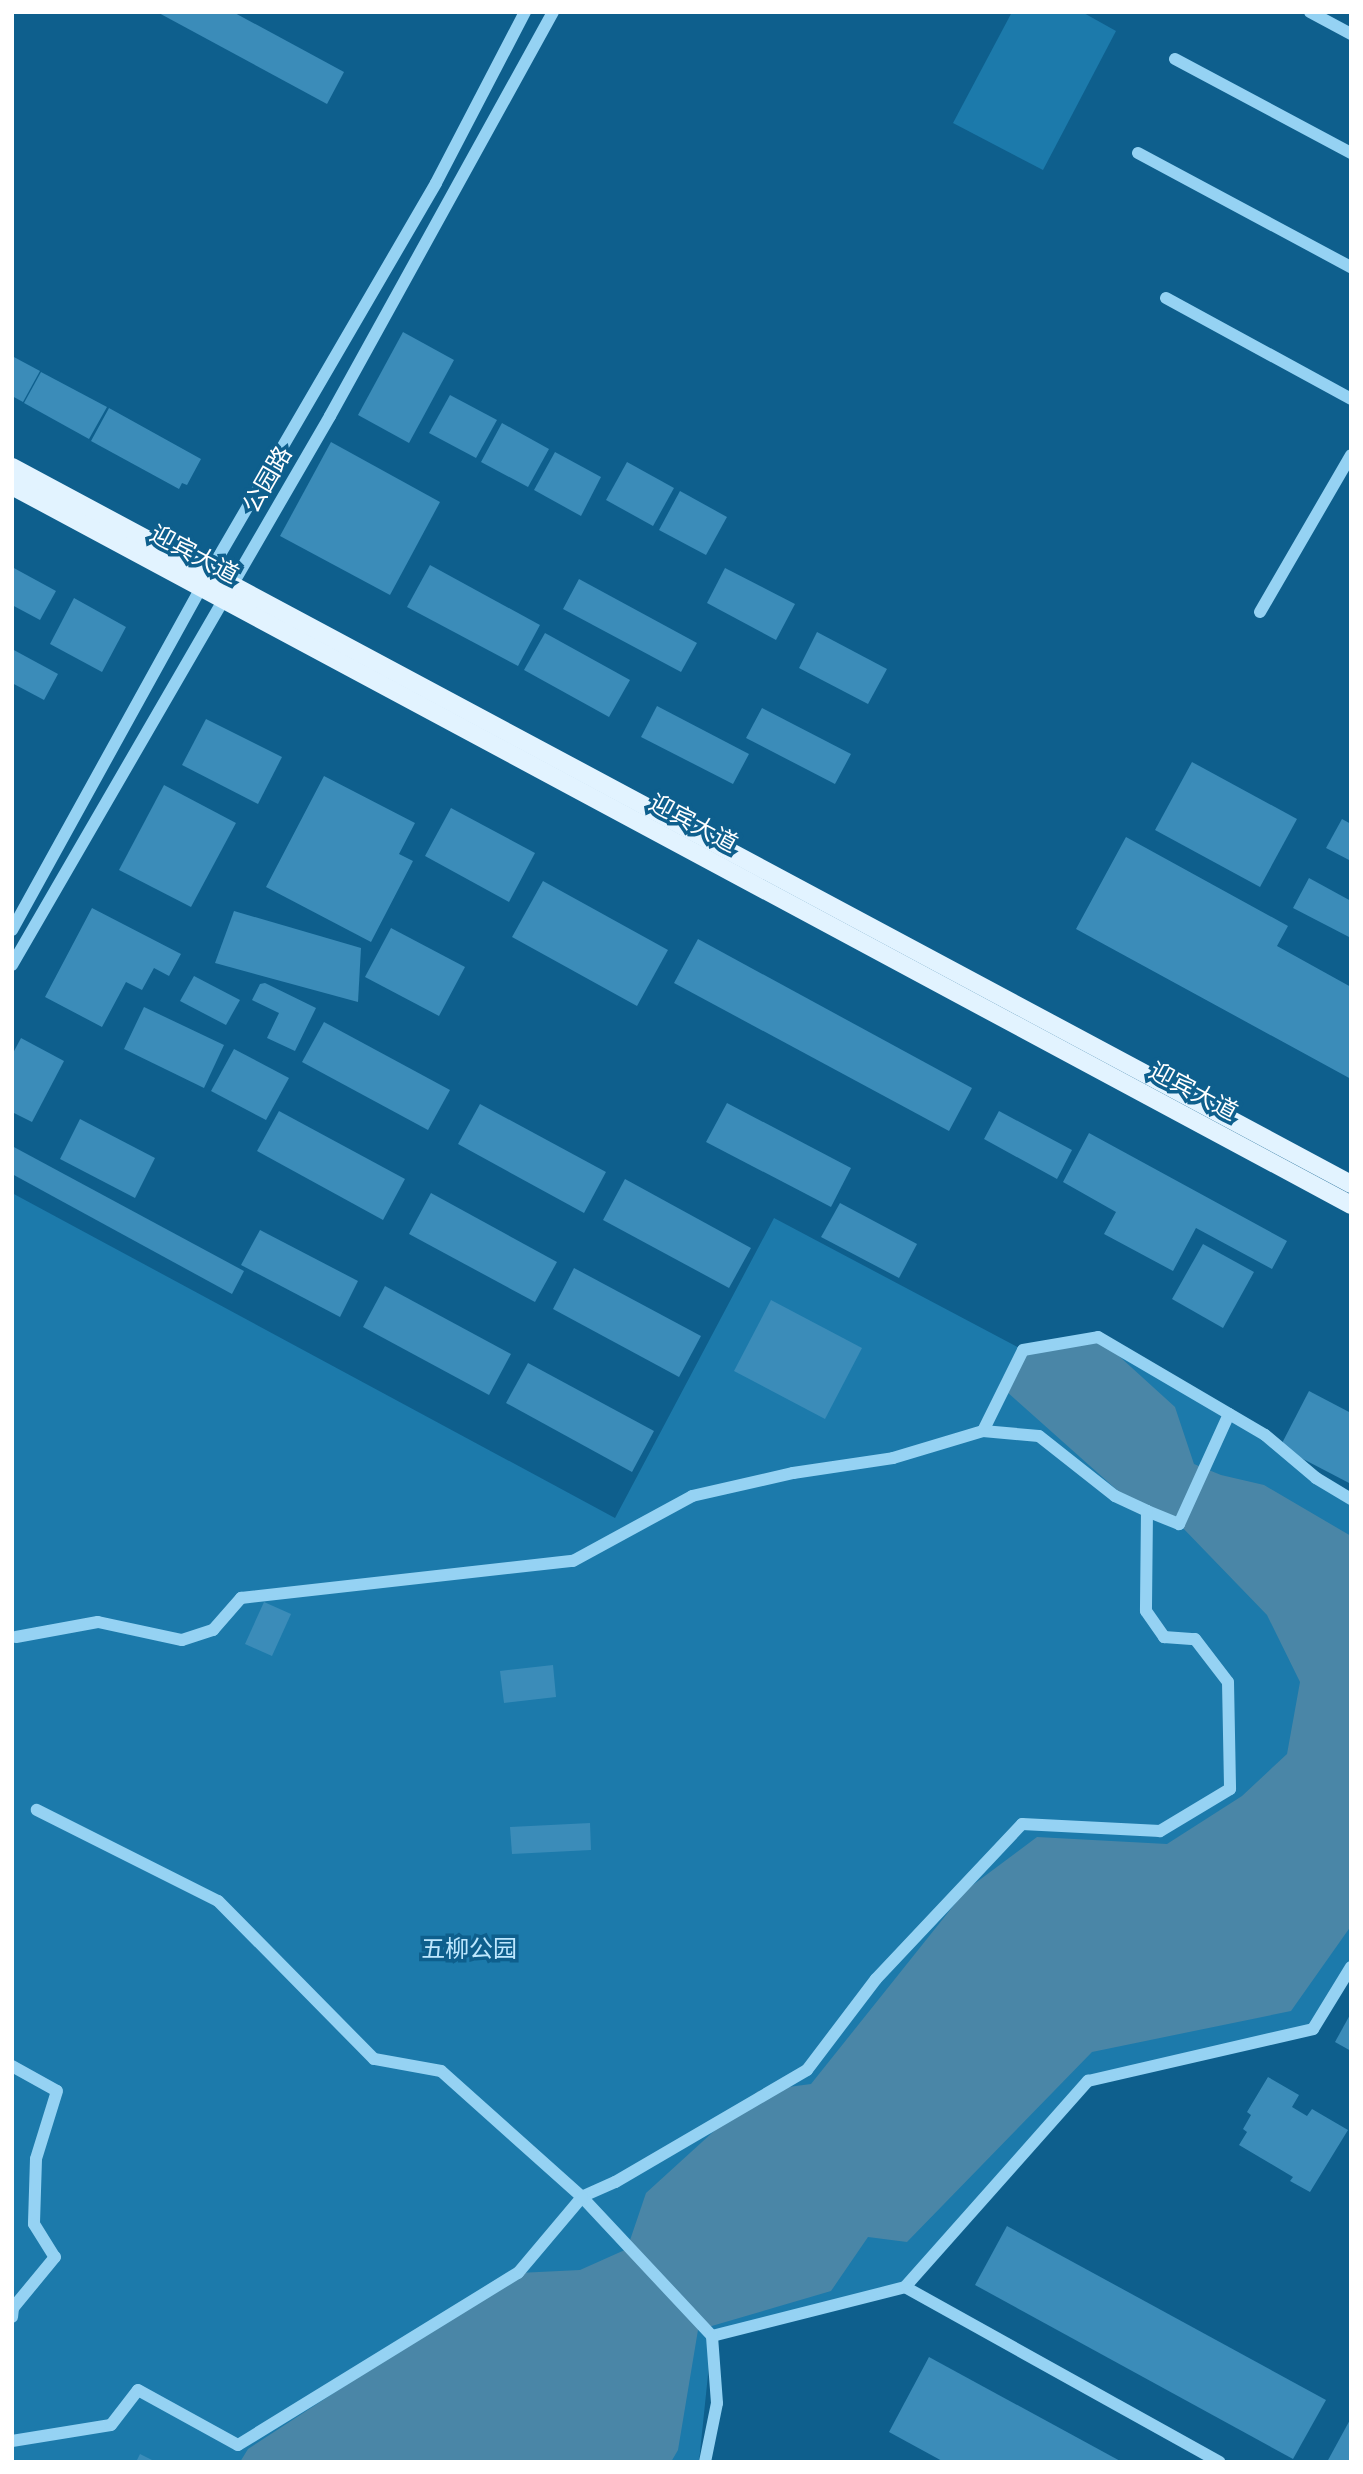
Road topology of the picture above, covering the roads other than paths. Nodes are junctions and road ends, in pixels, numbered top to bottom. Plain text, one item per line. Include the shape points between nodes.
1 (525, 12) edge
2 (553, 12) edge
3 (1310, 12) edge
4 (1351, 34) edge
5 (1175, 59) dead end
6 (1138, 153) dead end
7 (1351, 153) edge
8 (1351, 267) edge
9 (1166, 298) dead end
10 (1351, 400) edge
11 (1351, 455) edge
12 (12, 467) edge
13 (12, 486) edge
14 (205, 580) junction
15 (228, 592) junction
16 (1260, 612) dead end
17 (12, 930) edge
18 (12, 965) edge
19 (1349, 1179) edge
20 (1344, 1201) edge
21 (1229, 1414) junction
22 (983, 1431) junction
23 (1351, 1499) edge
24 (1147, 1511) junction
25 (16, 1637) dead end
26 (37, 1810) dead end
27 (1351, 1967) edge
28 (12, 2066) edge
29 (582, 2197) junction
30 (905, 2287) junction
31 (12, 2317) edge
32 (710, 2334) junction
33 (12, 2441) edge
34 (705, 2462) edge
35 (1220, 2462) edge

1 - 14 street via 436,183
2 - 15 street, 公园路
3 - 4 street
5 - 7 street
6 - 8 street
9 - 10 street
11 - 16 street
12 - 14 main road, 迎宾大道
13 - 14 main road, 迎宾大道
14 - 15 main road, 迎宾大道
14 - 17 street
15 - 18 street, 公园路
15 - 19 main road, 迎宾大道
15 - 20 main road, 迎宾大道
19 - 20 street
21 - 22 street via 1098,1337 1023,1350
21 - 23 street
21 - 24 street via 1179,1524
22 - 24 street via 1039,1436 1115,1496
22 - 25 street via 893,1458 793,1473 692,1496 573,1561 242,1598 212,1630 183,1640 98,1622
24 - 29 street via 1146,1611 1164,1637 1195,1639 1228,1682 1230,1789 1160,1831 1022,1824 876,1979 807,2070
26 - 29 street via 218,1901 373,2059 441,2071
27 - 30 street via 1313,2029 1088,2081
28 - 31 street via 57,2091 36,2159 34,2224 55,2258 13,2308
29 - 32 street
29 - 33 street via 518,2273 238,2445 138,2390 111,2425
30 - 32 street
30 - 35 street
32 - 34 street via 717,2403

